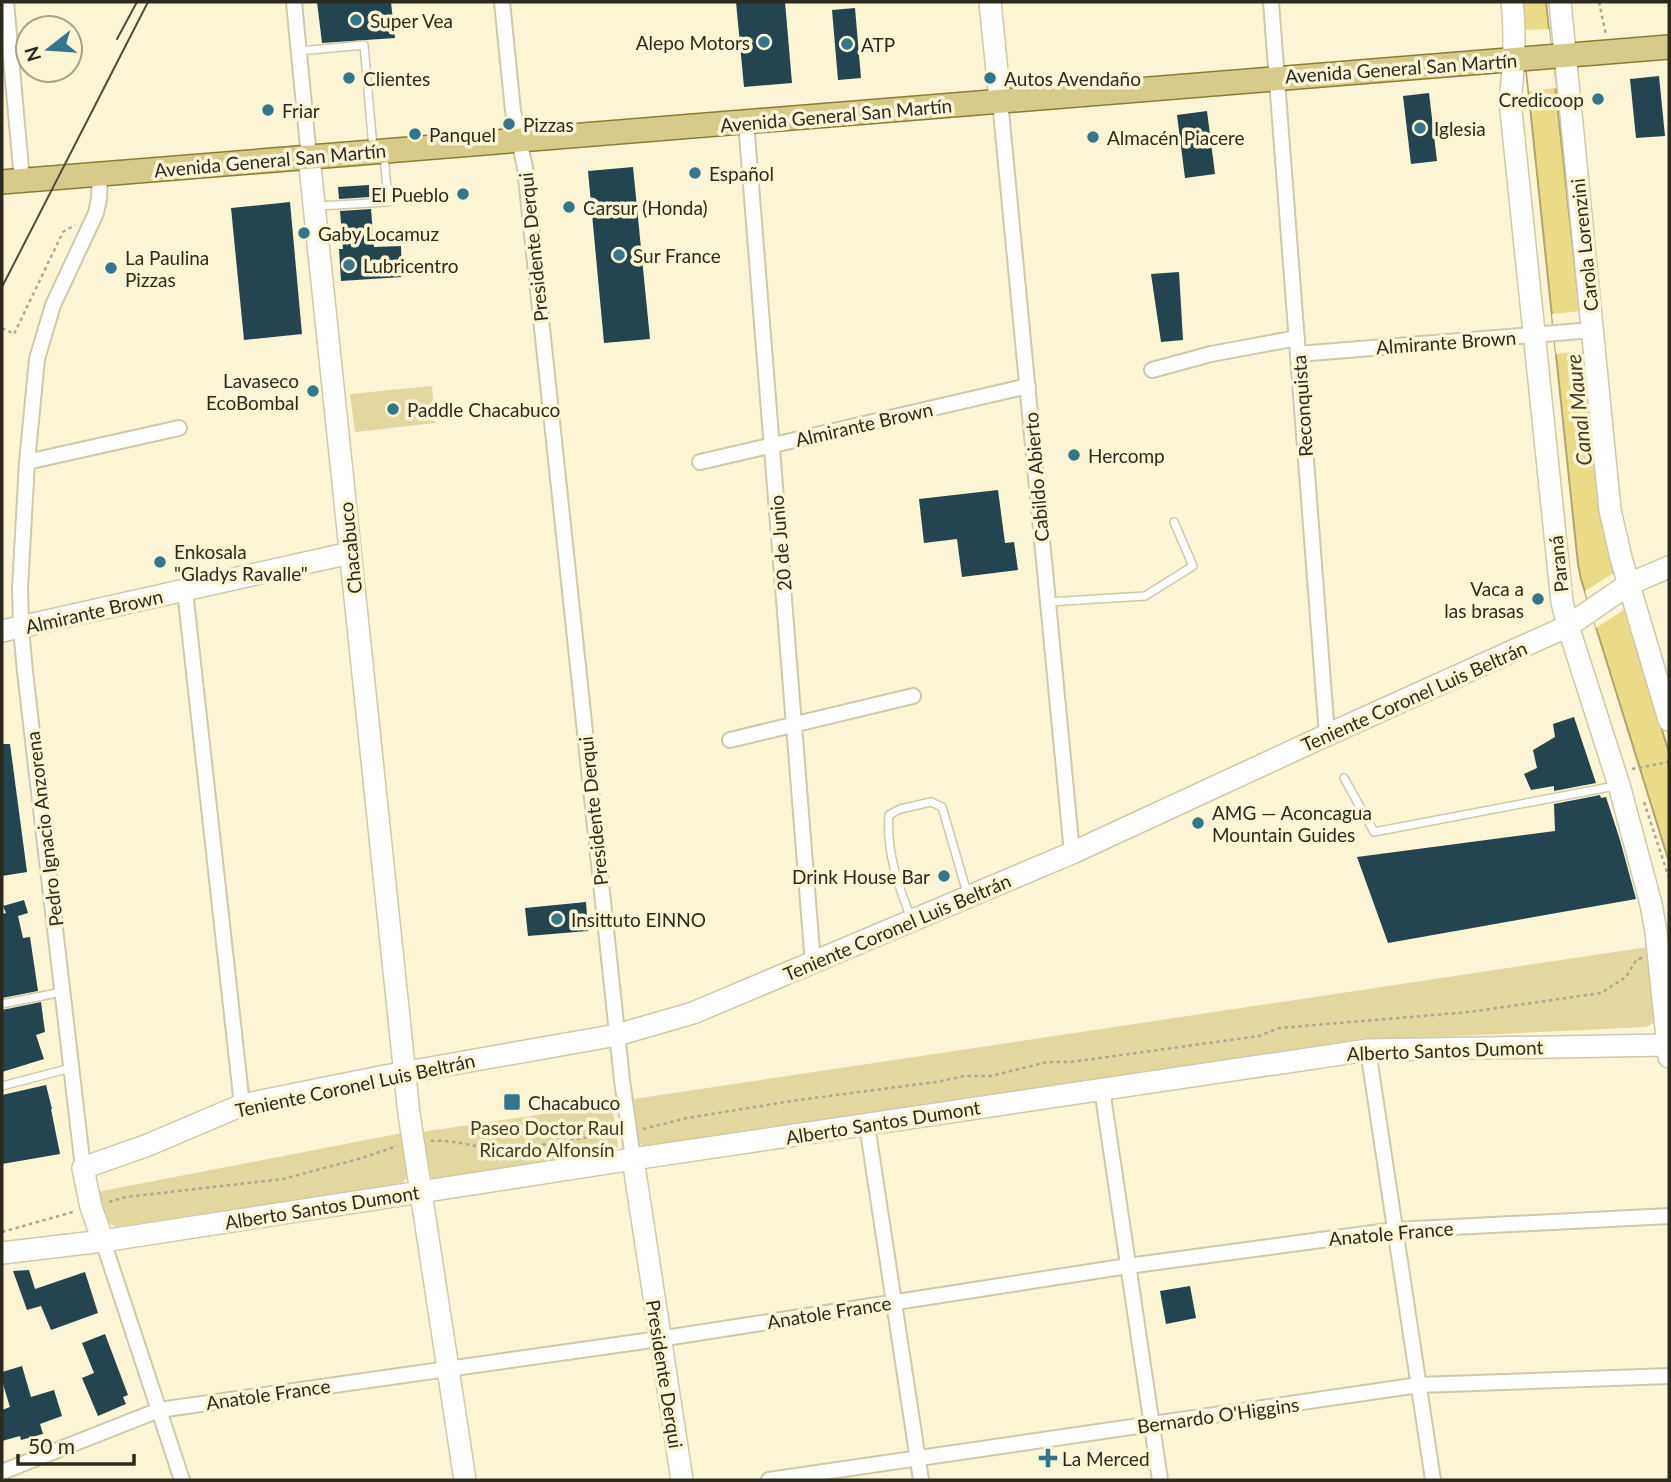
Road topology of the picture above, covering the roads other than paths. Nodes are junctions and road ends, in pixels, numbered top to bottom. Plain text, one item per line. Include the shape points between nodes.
1 (6, 2) edge
2 (294, 2) edge
3 (502, 2) edge
4 (990, 2) edge
5 (1271, 2) edge
6 (1512, 2) edge
7 (1560, 2) edge
8 (1669, 47) edge
9 (299, 51) junction
10 (1559, 56) junction
11 (1520, 59) junction
12 (1277, 78) junction
13 (1000, 102) junction
14 (746, 122) junction
15 (519, 140) junction
16 (379, 152) junction
17 (309, 157) junction
18 (100, 174) junction
19 (12, 181) edge
20 (314, 206) junction
21 (1588, 331) junction
22 (1544, 335) junction
23 (1297, 338) junction
24 (1298, 354) junction
25 (1152, 370) dead end
26 (1027, 386) junction
27 (179, 428) dead end
28 (772, 445) junction
29 (27, 462) junction
30 (700, 463) dead end
31 (1174, 522) dead end
32 (350, 553) junction
33 (1669, 567) edge
34 (1624, 587) junction
35 (184, 591) junction
36 (1048, 603) junction
37 (1568, 626) junction
38 (11, 630) edge
39 (913, 696) dead end
40 (1669, 720) edge
41 (794, 724) junction
42 (1326, 735) junction
43 (730, 740) dead end
44 (1344, 778) dead end
45 (1619, 785) junction
46 (1072, 853) junction
47 (968, 896) junction
48 (912, 920) junction
49 (813, 964) junction
50 (63, 992) junction
51 (2, 1004) edge
52 (617, 1035) junction
53 (1367, 1050) junction
54 (1668, 1051) edge
55 (71, 1068) junction
56 (405, 1072) junction
57 (2, 1086) edge
58 (1102, 1089) junction
59 (242, 1105) junction
60 (867, 1125) junction
61 (632, 1159) junction
62 (83, 1168) junction
63 (422, 1192) junction
64 (1669, 1216) edge
65 (1395, 1230) junction
66 (103, 1241) junction
67 (2, 1253) edge
68 (1128, 1266) junction
69 (894, 1302) junction
70 (659, 1339) junction
71 (449, 1369) junction
72 (1669, 1376) edge
73 (1419, 1385) junction
74 (159, 1410) junction
75 (1151, 1424) junction
76 (918, 1459) junction
77 (2, 1472) edge
78 (182, 1480) edge
79 (465, 1480) edge
80 (682, 1480) edge
81 (769, 1480) edge
82 (921, 1480) edge
83 (1160, 1480) edge
84 (1433, 1480) edge

1 - 19 street
2 - 9 street
3 - 15 street, Presidente Derqui
4 - 13 street
5 - 12 street, Reconquista
6 - 11 street, Paraná
7 - 10 street, Carola Lorenzini
8 - 10 main road, Avenida General San Martín
9 - 16 lane via 364,45
9 - 17 street
10 - 11 main road, Avenida General San Martín
10 - 21 street, Carola Lorenzini
11 - 12 main road, Avenida General San Martín
11 - 22 street, Paraná via 1510,101
12 - 13 main road, Avenida General San Martín
12 - 23 street, Reconquista
13 - 14 main road, Avenida General San Martín
13 - 26 street, Cabildo Abierto
14 - 15 main road, Avenida General San Martín
14 - 28 street, 20 de Junio
15 - 16 main road, Avenida General San Martín
15 - 52 street, Presidente Derqui
16 - 17 main road, Avenida General San Martín
16 - 20 lane via 388,202
17 - 18 main road, Avenida General San Martín
17 - 20 street, Chacabuco
18 - 19 main road, Avenida General San Martín
18 - 29 street, Pedro Ignacio Anzorena via 96,213 41,340
20 - 32 street, Chacabuco
21 - 22 street, Almirante Brown
21 - 34 street, Carola Lorenzini
22 - 24 street, Almirante Brown
22 - 37 street, Paraná via 1562,601
23 - 24 street, Reconquista
23 - 25 street
24 - 42 street, Reconquista
26 - 28 street, Almirante Brown
26 - 36 street, Cabildo Abierto
27 - 29 street
28 - 30 street, Almirante Brown
28 - 41 street, 20 de Junio
29 - 38 street, Pedro Ignacio Anzorena via 20,588
31 - 36 lane via 1193,566 1145,596
32 - 35 street, Almirante Brown
32 - 56 street, Chacabuco
33 - 34 street, Teniente Coronel Luis Beltrán
34 - 37 street, Teniente Coronel Luis Beltrán
34 - 40 street, Carola Lorenzini
35 - 38 street, Almirante Brown
35 - 59 street
36 - 46 street, Cabildo Abierto
37 - 42 street, Teniente Coronel Luis Beltrán
37 - 45 street, Paraná
38 - 50 street, Pedro Ignacio Anzorena
39 - 41 street
41 - 43 street
41 - 49 street, 20 de Junio
42 - 46 street, Teniente Coronel Luis Beltrán
44 - 45 lane via 1374,832
45 - 54 street, Paraná via 1651,904
46 - 47 street, Teniente Coronel Luis Beltrán
47 - 48 street, Teniente Coronel Luis Beltrán
47 - 48 lane via 942,807 931,803 900,809 889,816 888,830 896,878
48 - 49 street, Teniente Coronel Luis Beltrán
49 - 52 street, Teniente Coronel Luis Beltrán via 693,1013
50 - 51 lane
50 - 55 street, Pedro Ignacio Anzorena
52 - 56 street, Teniente Coronel Luis Beltrán
52 - 61 street, Presidente Derqui
53 - 54 street, Alberto Santos Dumont
53 - 58 street, Alberto Santos Dumont
53 - 65 street
55 - 57 lane
55 - 62 street, Pedro Ignacio Anzorena
56 - 59 street, Teniente Coronel Luis Beltrán
56 - 63 street, Chacabuco
58 - 60 street, Alberto Santos Dumont
58 - 68 street
59 - 62 street, Teniente Coronel Luis Beltrán
60 - 61 street, Alberto Santos Dumont
60 - 69 street
61 - 63 street, Alberto Santos Dumont
61 - 70 street, Presidente Derqui
62 - 66 street, Pedro Ignacio Anzorena
63 - 66 street, Alberto Santos Dumont
63 - 71 street, Chacabuco
64 - 65 street, Anatole France
65 - 68 street, Anatole France
65 - 73 street
66 - 67 street
66 - 74 street, Pedro Ignacio Anzorena
68 - 69 street, Anatole France
68 - 75 street
69 - 70 street, Anatole France
69 - 76 street
70 - 71 street, Anatole France
70 - 80 street, Presidente Derqui
71 - 74 street, Anatole France
71 - 79 street, Chacabuco
72 - 73 street, Bernardo O'Higgins
73 - 75 street, Bernardo O'Higgins
73 - 84 street
74 - 77 street, Anatole France
74 - 78 street, Pedro Ignacio Anzorena
75 - 76 street, Bernardo O'Higgins
75 - 83 street
76 - 81 street, Bernardo O'Higgins
76 - 82 street

